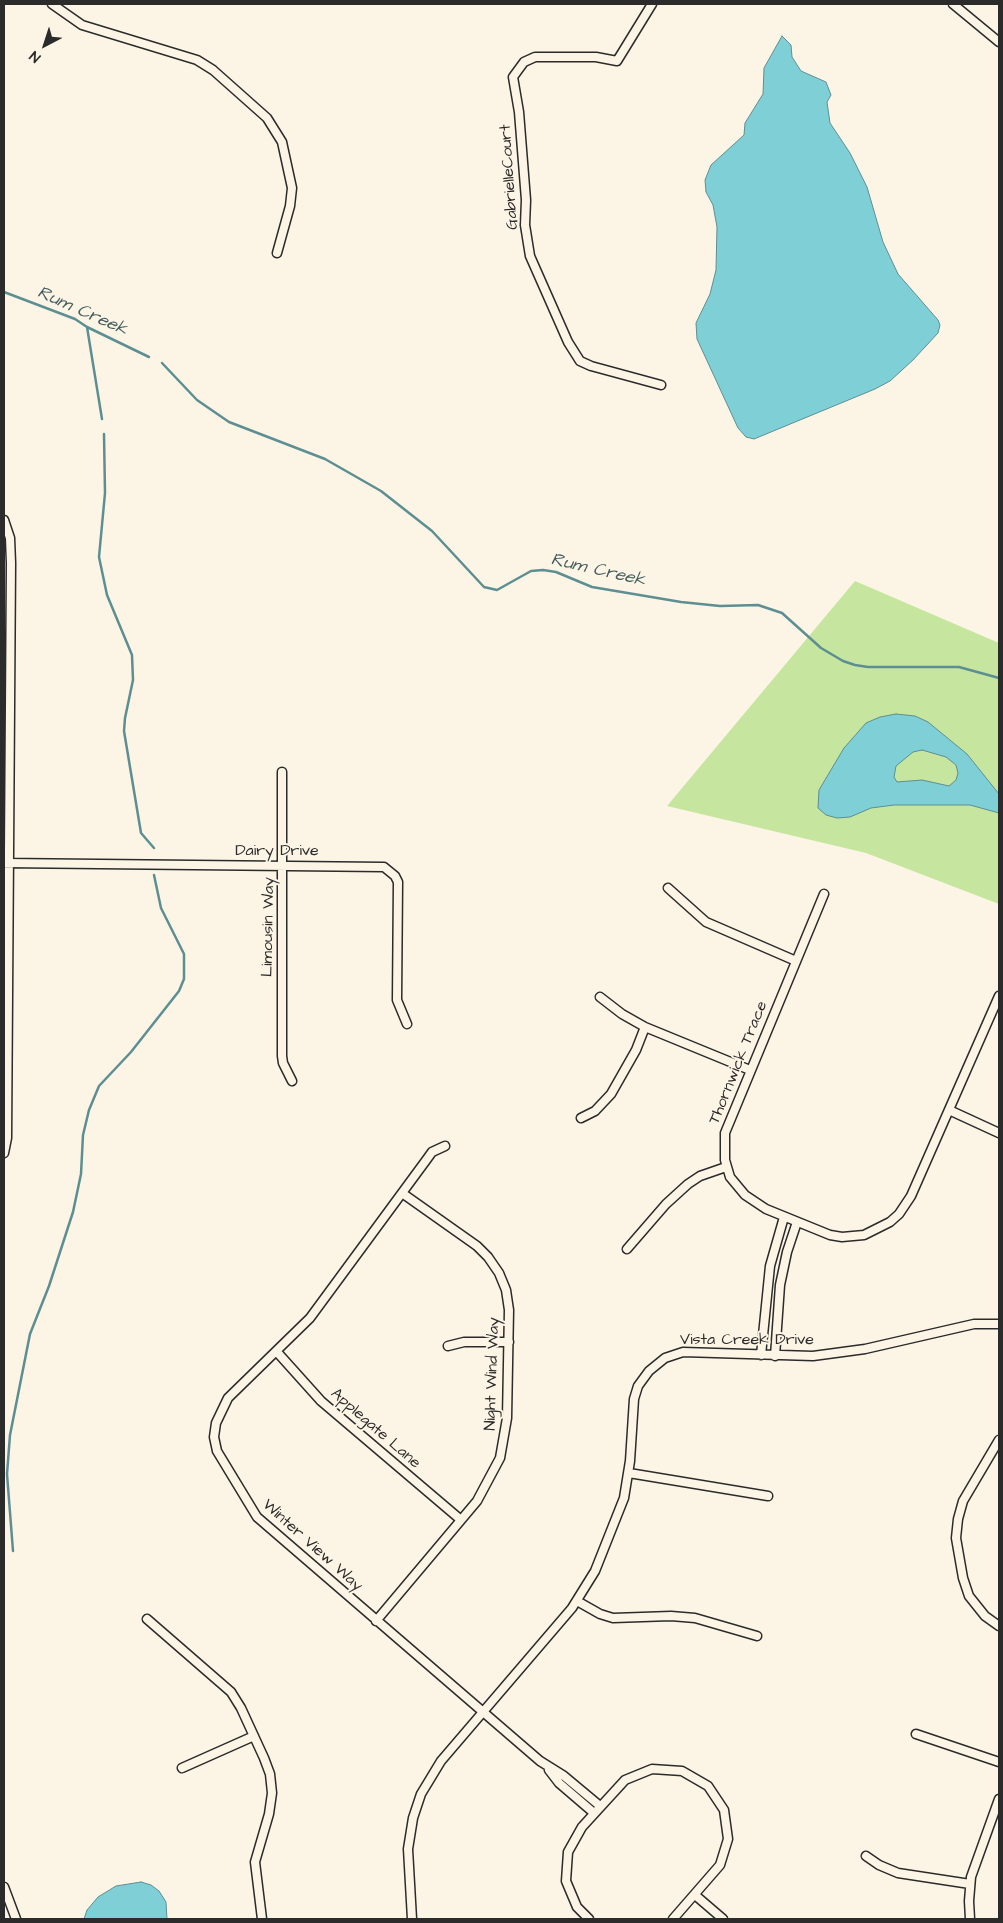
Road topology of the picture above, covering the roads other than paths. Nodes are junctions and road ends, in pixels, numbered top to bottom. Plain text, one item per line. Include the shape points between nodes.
1 (52, 4) edge
2 (652, 4) edge
3 (953, 4) edge
4 (999, 42) edge
5 (277, 253) dead end
6 (661, 385) dead end
7 (4, 520) edge
8 (282, 772) dead end
9 (6, 863) edge
10 (284, 866) junction
11 (668, 888) dead end
12 (824, 894) dead end
13 (796, 961) junction
14 (5, 978) edge
15 (999, 996) edge
16 (600, 997) dead end
17 (406, 1024) dead end
18 (645, 1026) junction
19 (750, 1070) junction
20 (292, 1081) dead end
21 (5, 1093) edge
22 (949, 1110) junction
23 (581, 1118) dead end
24 (999, 1133) edge
25 (446, 1146) dead end
26 (4, 1153) edge
27 (726, 1167) junction
28 (402, 1194) junction
29 (784, 1217) junction
30 (797, 1222) junction
31 (628, 1249) dead end
32 (767, 1285) junction
33 (780, 1285) junction
34 (999, 1324) edge
35 (509, 1342) junction
36 (448, 1346) dead end
37 (277, 1352) junction
38 (761, 1355) junction
39 (775, 1356) junction
40 (999, 1440) edge
41 (629, 1473) junction
42 (768, 1496) dead end
43 (461, 1520) junction
44 (577, 1601) junction
45 (147, 1619) dead end
46 (376, 1621) junction
47 (999, 1626) edge
48 (757, 1636) dead end
49 (483, 1712) junction
50 (916, 1734) dead end
51 (254, 1736) junction
52 (999, 1762) edge
53 (545, 1765) junction
54 (182, 1768) dead end
55 (999, 1799) edge
56 (600, 1806) junction
57 (594, 1813) junction
58 (866, 1856) dead end
59 (970, 1884) junction
60 (4, 1887) edge
61 (696, 1895) junction
62 (16, 1919) edge
63 (262, 1919) edge
64 (412, 1919) edge
65 (589, 1919) edge
66 (673, 1919) edge
67 (723, 1919) edge
68 (970, 1919) edge

1 - 5 street via 82,25 197,60 267,118 282,142 292,188
2 - 6 street, GabrielleCourt via 617,61 596,57 535,57 524,62 513,77 519,112 525,225 530,256 568,342 580,361
3 - 4 street
7 - 9 street via 10,538 11,563
8 - 10 street, Limousin Way
9 - 10 street, Dairy Drive
9 - 14 street
10 - 17 street, Dairy Drive via 384,867 395,876 398,889 397,1000
10 - 20 street, Limousin Way via 282,1056
11 - 13 street via 706,922
12 - 13 street, Thornwick Trace
13 - 19 street, Thornwick Trace
14 - 21 street
15 - 22 street, Thornwick Trace
16 - 18 street
18 - 19 street
18 - 23 street via 636,1050 611,1094 595,1111
19 - 27 street, Thornwick Trace via 726,1128
21 - 26 street via 7,1138
22 - 24 street
22 - 30 street, Thornwick Trace via 911,1196 890,1222 864,1235 851,1237 830,1235
25 - 28 street, Winter View Way via 432,1152
27 - 29 street, Thornwick Trace via 745,1194
27 - 31 street via 688,1184 666,1204
28 - 35 street, Night Wind Way via 476,1246 494,1264 508,1299
28 - 37 street, Winter View Way via 320,1307
29 - 30 street, Thornwick Trace
29 - 32 street via 773,1249
30 - 33 street
32 - 33 street
32 - 38 street
33 - 39 street
34 - 39 street, Vista Creek Drive via 974,1324 840,1353
35 - 36 street via 464,1342
35 - 43 street, Night Wind Way via 508,1418 504,1444 486,1487
37 - 43 street, Applegate Lane via 321,1401
37 - 46 street, Winter View Way via 225,1403 214,1431 216,1451 257,1517
38 - 39 street, Vista Creek Drive
38 - 41 street, Vista Creek Drive via 683,1352 670,1355 654,1365 636,1392
40 - 47 street via 963,1501 956,1532 969,1596 985,1616
41 - 42 street
41 - 44 street, Vista Creek Drive via 612,1532
43 - 46 street, Night Wind Way
44 - 48 street via 614,1618 694,1618
44 - 49 street, Vista Creek Drive
45 - 51 street via 231,1693
46 - 49 street, Winter View Way
49 - 53 street, Winter View Way
49 - 64 street, Vista Creek Drive via 436,1768 415,1811 408,1850
50 - 52 street
51 - 54 street
51 - 63 street via 268,1768 272,1787 269,1814 255,1862
53 - 56 street, Winter View Way via 564,1776
53 - 57 street, Winter View Way via 559,1783
55 - 59 street
56 - 57 street
56 - 61 street via 625,1780 652,1768 682,1771 708,1786 724,1810 728,1839 720,1865
57 - 65 street via 568,1852 566,1881 577,1908
58 - 59 street via 898,1873
59 - 68 street
60 - 62 street
61 - 66 street
61 - 67 street

